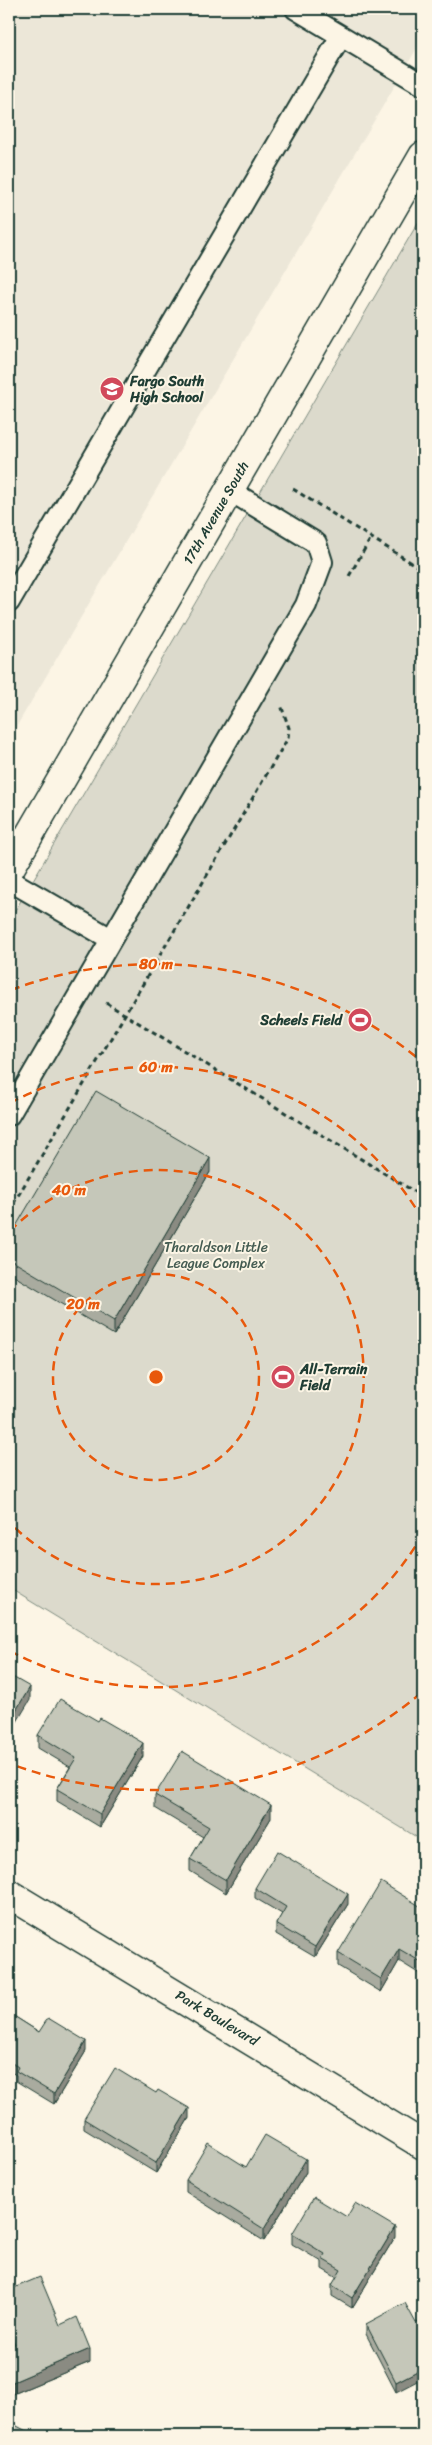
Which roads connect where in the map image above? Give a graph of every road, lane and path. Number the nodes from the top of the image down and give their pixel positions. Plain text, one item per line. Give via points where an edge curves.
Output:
1 (296, 9) edge
2 (341, 36) junction
3 (423, 84) edge
4 (423, 156) edge
5 (293, 489) dead end
6 (229, 490) junction
7 (371, 538) junction
8 (423, 570) edge
9 (347, 580) dead end
10 (9, 602) edge
11 (278, 698) dead end
12 (9, 870) edge
13 (9, 880) edge
14 (111, 939) junction
15 (82, 988) junction
16 (125, 1015) junction
17 (9, 1114) edge
18 (423, 1197) edge
19 (9, 1211) edge
20 (9, 1894) edge
21 (423, 2145) edge

1 - 2 lane
2 - 3 lane
2 - 10 lane
4 - 6 street, 17th Avenue South
5 - 7 path
6 - 12 street, 17th Avenue South
6 - 14 lane via 316,544 322,562 306,605
7 - 8 path
7 - 9 path
11 - 16 path via 289,728 288,738
13 - 14 lane
14 - 15 lane
15 - 16 path
15 - 17 lane
16 - 18 path
16 - 19 path
20 - 21 street, Park Boulevard

